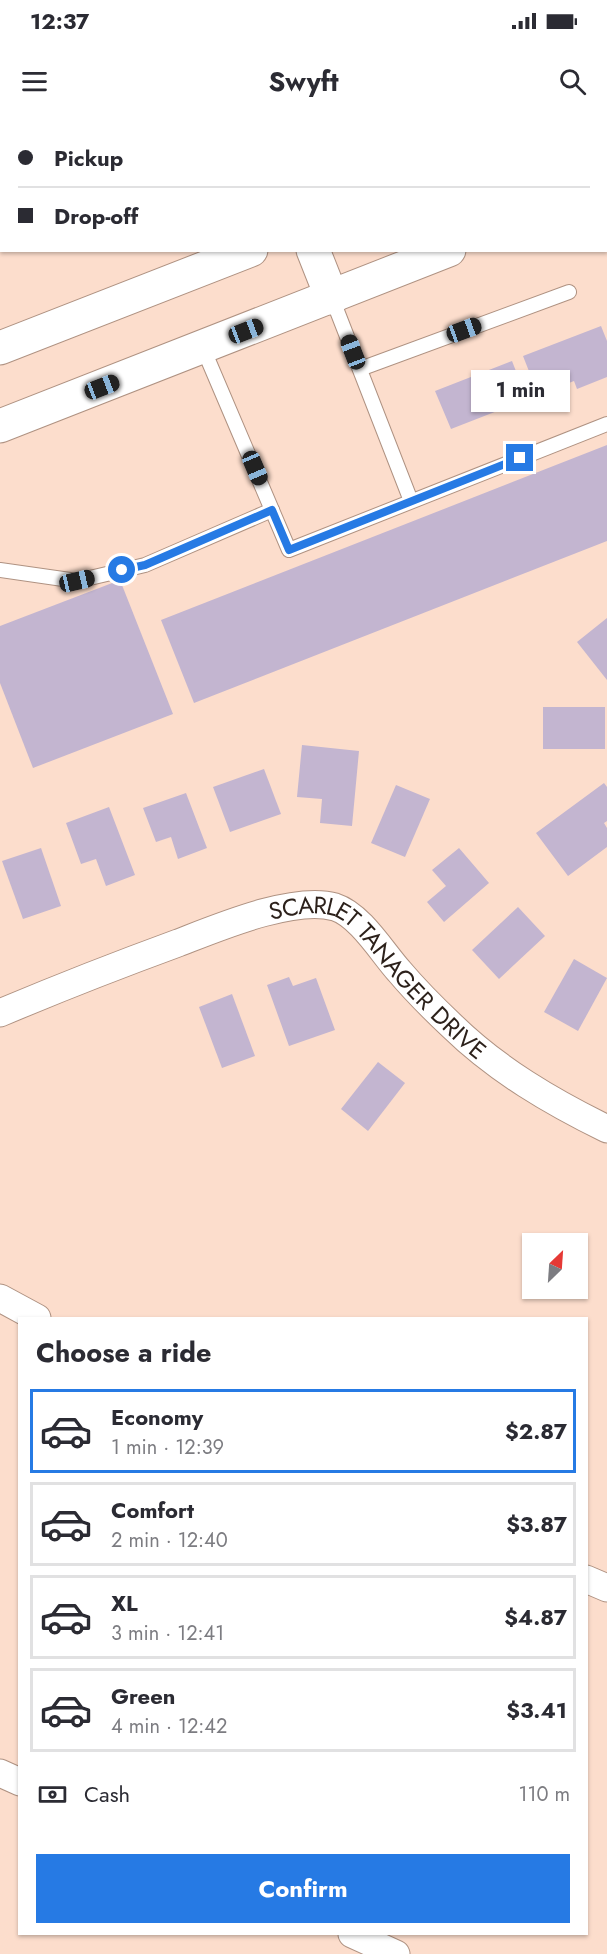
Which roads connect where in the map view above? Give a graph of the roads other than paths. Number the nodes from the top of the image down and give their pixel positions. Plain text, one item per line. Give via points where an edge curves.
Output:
1 (246, 252) edge
2 (314, 252) edge
3 (444, 252) edge
4 (569, 292) dead end
5 (332, 298) junction
6 (0, 348) edge
7 (203, 348) junction
8 (360, 369) junction
9 (607, 424) edge
10 (0, 426) edge
11 (411, 501) junction
12 (272, 510) junction
13 (0, 570) edge
14 (0, 1013) edge
15 (607, 1129) edge
16 (0, 1298) edge
17 (35, 1317) edge
18 (588, 1580) edge
19 (607, 1588) edge
20 (0, 1773) edge
21 (18, 1781) edge
22 (354, 1935) edge
23 (396, 1954) edge

1 - 6 main road
2 - 5 main road
3 - 5 main road
4 - 8 lane
5 - 7 main road
5 - 8 lane
7 - 10 main road
7 - 12 lane
8 - 11 lane
9 - 11 lane
11 - 12 lane via 289,550
12 - 13 lane via 145,565 77,581
14 - 15 street, SCARLET TANAGER DRIVE via 256,914 308,904 336,907 362,924 399,971 454,1028 513,1076
16 - 17 street
18 - 19 street
20 - 21 street
22 - 23 street

